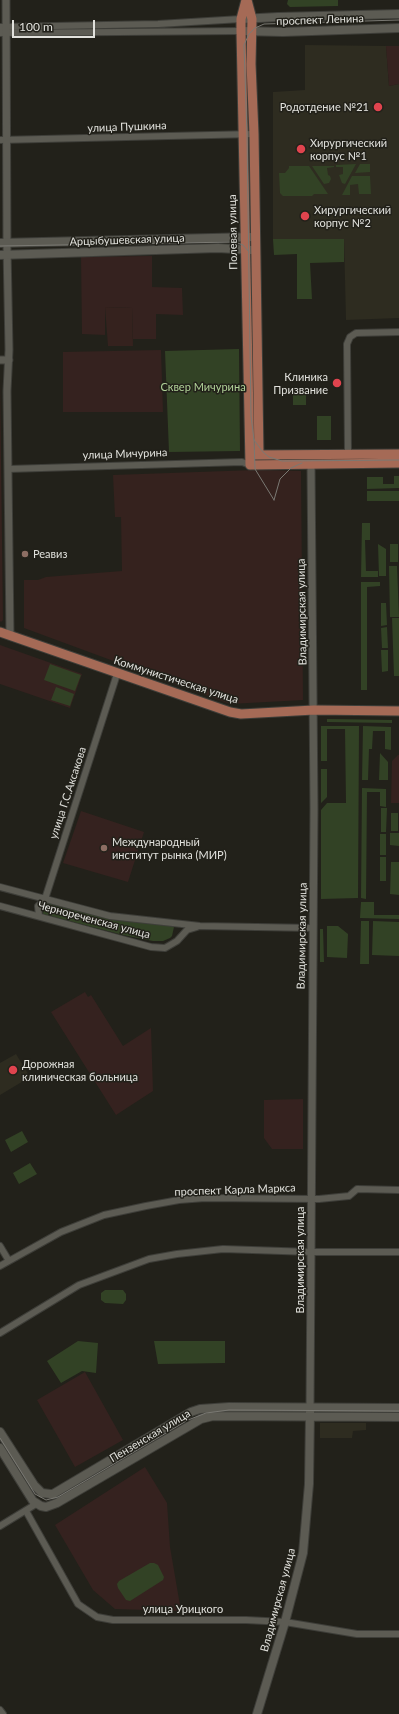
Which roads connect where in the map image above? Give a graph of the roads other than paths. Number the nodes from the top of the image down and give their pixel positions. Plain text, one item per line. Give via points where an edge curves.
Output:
1 (6, 0) edge
2 (246, 0) edge
3 (399, 14) edge
4 (252, 19) junction
5 (241, 20) junction
6 (399, 28) edge
7 (3, 30) edge
8 (241, 31) junction
9 (252, 32) junction
10 (244, 134) junction
11 (254, 134) junction
12 (4, 140) edge
13 (250, 237) junction
14 (3, 243) edge
15 (250, 250) junction
16 (4, 254) edge
17 (399, 332) edge
18 (0, 360) edge
19 (9, 360) junction
20 (399, 454) edge
21 (348, 455) junction
22 (250, 459) junction
23 (399, 463) edge
24 (312, 465) junction
25 (8, 469) junction
26 (0, 632) edge
27 (10, 635) junction
28 (117, 674) junction
29 (314, 710) junction
30 (399, 711) edge
31 (0, 887) edge
32 (45, 899) junction
33 (0, 906) edge
34 (39, 916) junction
35 (200, 926) junction
36 (314, 928) junction
37 (399, 1190) edge
38 (311, 1198) junction
39 (0, 1246) edge
40 (311, 1252) junction
41 (399, 1252) edge
42 (9, 1261) junction
43 (0, 1266) edge
44 (0, 1333) edge
45 (310, 1407) junction
46 (399, 1408) edge
47 (310, 1417) junction
48 (399, 1417) edge
49 (0, 1432) edge
50 (0, 1448) edge
51 (46, 1494) junction
52 (36, 1504) junction
53 (26, 1511) junction
54 (0, 1526) edge
55 (285, 1622) junction
56 (399, 1634) edge
57 (0, 1710) edge
58 (3, 1714) edge
59 (257, 1714) edge

1 - 7 street
2 - 4 main road, Полевая улица
2 - 5 main road, Полевая улица
3 - 4 main road, проспект Ленина
4 - 5 main road, проспект Ленина
4 - 9 main road, Полевая улица
5 - 7 street
5 - 8 main road, Полевая улица
6 - 9 main road, проспект Ленина
7 - 8 street
7 - 12 street
8 - 9 main road, проспект Ленина
8 - 10 main road, Полевая улица
9 - 11 main road, Полевая улица
10 - 11 street, улица Пушкина
10 - 12 street, улица Пушкина
10 - 13 main road, Полевая улица
11 - 13 main road, Полевая улица
12 - 14 street
13 - 14 main road, Арцыбушевская улица
13 - 15 main road, Полевая улица
14 - 16 street
15 - 16 main road, Арцыбушевская улица via 218,248
15 - 22 main road, Полевая улица
16 - 19 street
17 - 21 street via 356,333 350,337 347,344
18 - 19 street
19 - 25 street
20 - 21 main road, улица Мичурина
21 - 22 main road, улица Мичурина
22 - 24 main road, улица Мичурина
22 - 25 street, улица Мичурина
23 - 24 main road, улица Мичурина
24 - 29 street, Владимирская улица
25 - 27 street
26 - 27 main road, Коммунистическая улица
27 - 28 main road, Коммунистическая улица
28 - 29 main road, Коммунистическая улица via 230,712 242,714
28 - 32 street, улица Г.С.Аксакова
29 - 30 main road, Коммунистическая улица
29 - 36 street, Владимирская улица
31 - 32 street, Чернореченская улица
32 - 34 street, улица Г.С.Аксакова via 38,906
32 - 35 street, Чернореченская улица via 110,916
33 - 34 street, Чернореченская улица
34 - 35 street, Чернореченская улица via 151,947 165,948 177,941 186,930
35 - 36 street, Чернореченская улица
36 - 38 street, Владимирская улица
37 - 38 street, проспект Карла Маркса via 357,1189 349,1196
38 - 40 street, Владимирская улица
38 - 42 street, проспект Карла Маркса via 205,1198 146,1206 104,1215 61,1232
39 - 42 street
40 - 41 street
40 - 44 street via 223,1249 149,1259 80,1285
40 - 45 street, Владимирская улица
42 - 43 street, проспект Карла Маркса
45 - 46 main road, Пензенская улица
45 - 47 main road, Владимирская улица
45 - 51 main road, Пензенская улица via 195,1410 53,1494
47 - 48 main road, Пензенская улица
47 - 52 main road, Пензенская улица via 214,1416 201,1419 57,1503 46,1507
47 - 55 main road, Владимирская улица via 303,1553
49 - 51 main road via 34,1485
50 - 52 main road
51 - 52 main road
52 - 53 street
53 - 54 street
53 - 55 street, улица Урицкого via 78,1604 97,1617 113,1620
55 - 56 street, улица Урицкого via 357,1634
55 - 59 main road, Владимирская улица
57 - 58 street

